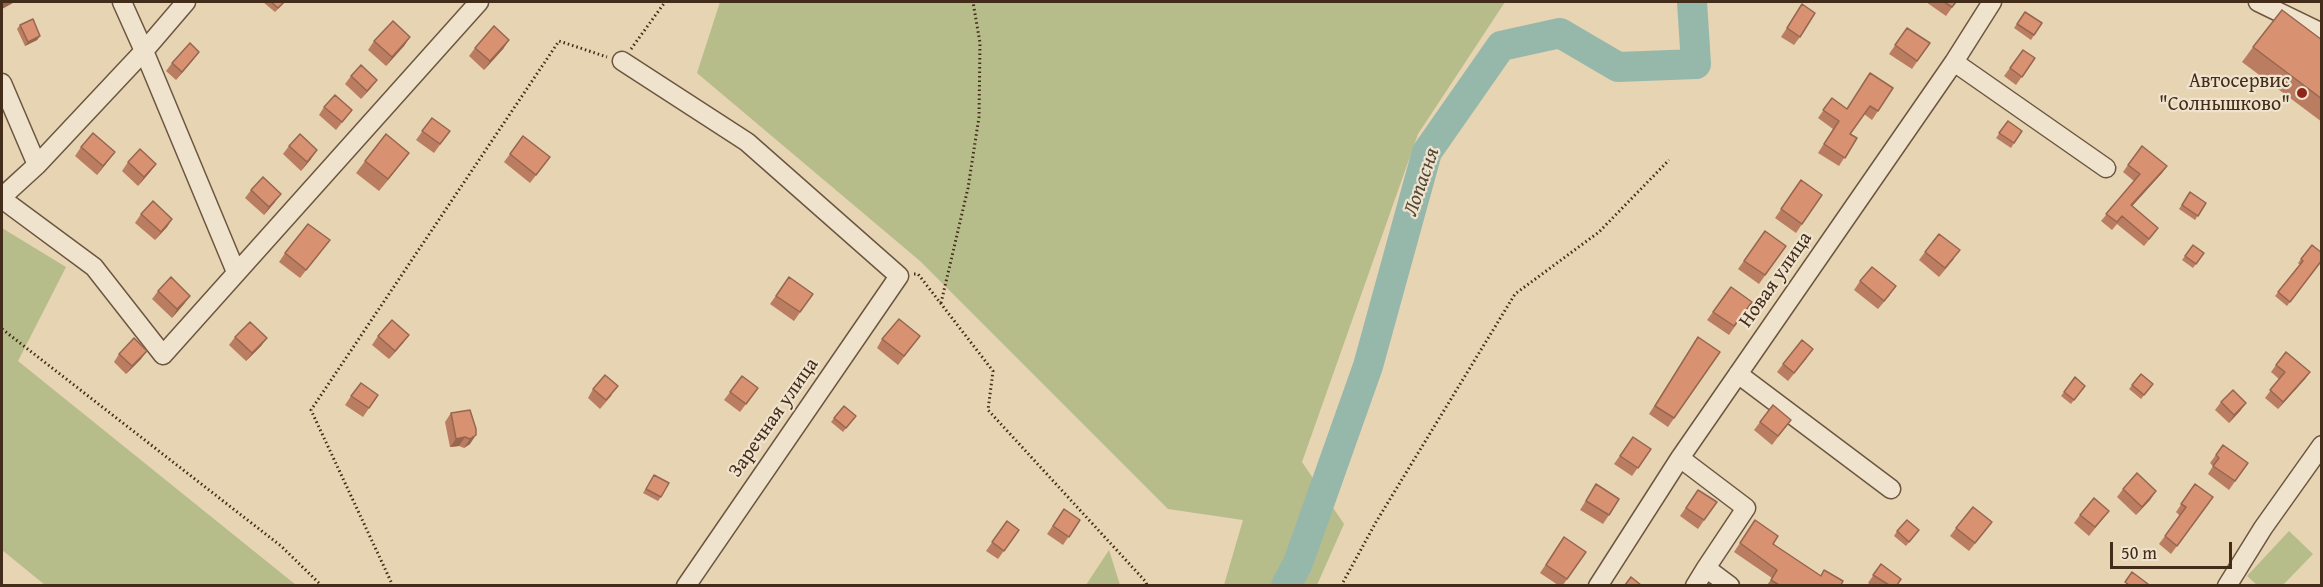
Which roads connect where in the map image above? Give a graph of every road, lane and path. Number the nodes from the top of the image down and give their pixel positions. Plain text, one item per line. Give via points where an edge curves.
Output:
1 (122, 2) edge
2 (186, 2) edge
3 (478, 2) edge
4 (665, 2) edge
5 (973, 2) edge
6 (1992, 2) edge
7 (2258, 2) edge
8 (2322, 33) edge
9 (144, 51) junction
10 (622, 61) junction
11 (1954, 62) junction
12 (2, 83) edge
13 (1669, 160) dead end
14 (37, 165) junction
15 (2106, 168) dead end
16 (2, 198) edge
17 (236, 272) junction
18 (899, 276) junction
19 (941, 303) junction
20 (2, 329) edge
21 (1738, 374) junction
22 (2322, 445) edge
23 (1680, 458) junction
24 (1892, 489) dead end
25 (1706, 568) junction
26 (322, 585) edge
27 (393, 585) edge
28 (686, 585) edge
29 (1147, 585) edge
30 (1341, 585) edge
31 (1598, 585) edge
32 (1695, 585) edge
33 (1730, 585) edge
34 (2227, 585) edge

1 - 9 street
2 - 9 street
3 - 17 street
4 - 10 path
5 - 19 path via 980,43 979,117 968,188
6 - 11 street, Новая улица
7 - 8 street
9 - 14 street
9 - 17 street
10 - 18 street via 747,142
10 - 27 path via 559,41 311,410
11 - 15 street
11 - 21 street, Новая улица
12 - 14 street
13 - 30 path via 1599,232 1515,294
14 - 16 street
16 - 17 street via 94,267 163,356
18 - 19 path via 918,273
18 - 28 street, Заречная улица
19 - 29 path via 993,371 988,410
20 - 26 path via 282,546
21 - 23 street, Новая улица
21 - 24 street
22 - 34 street
23 - 25 street via 1746,508
23 - 31 street, Новая улица
25 - 32 street
25 - 33 street

